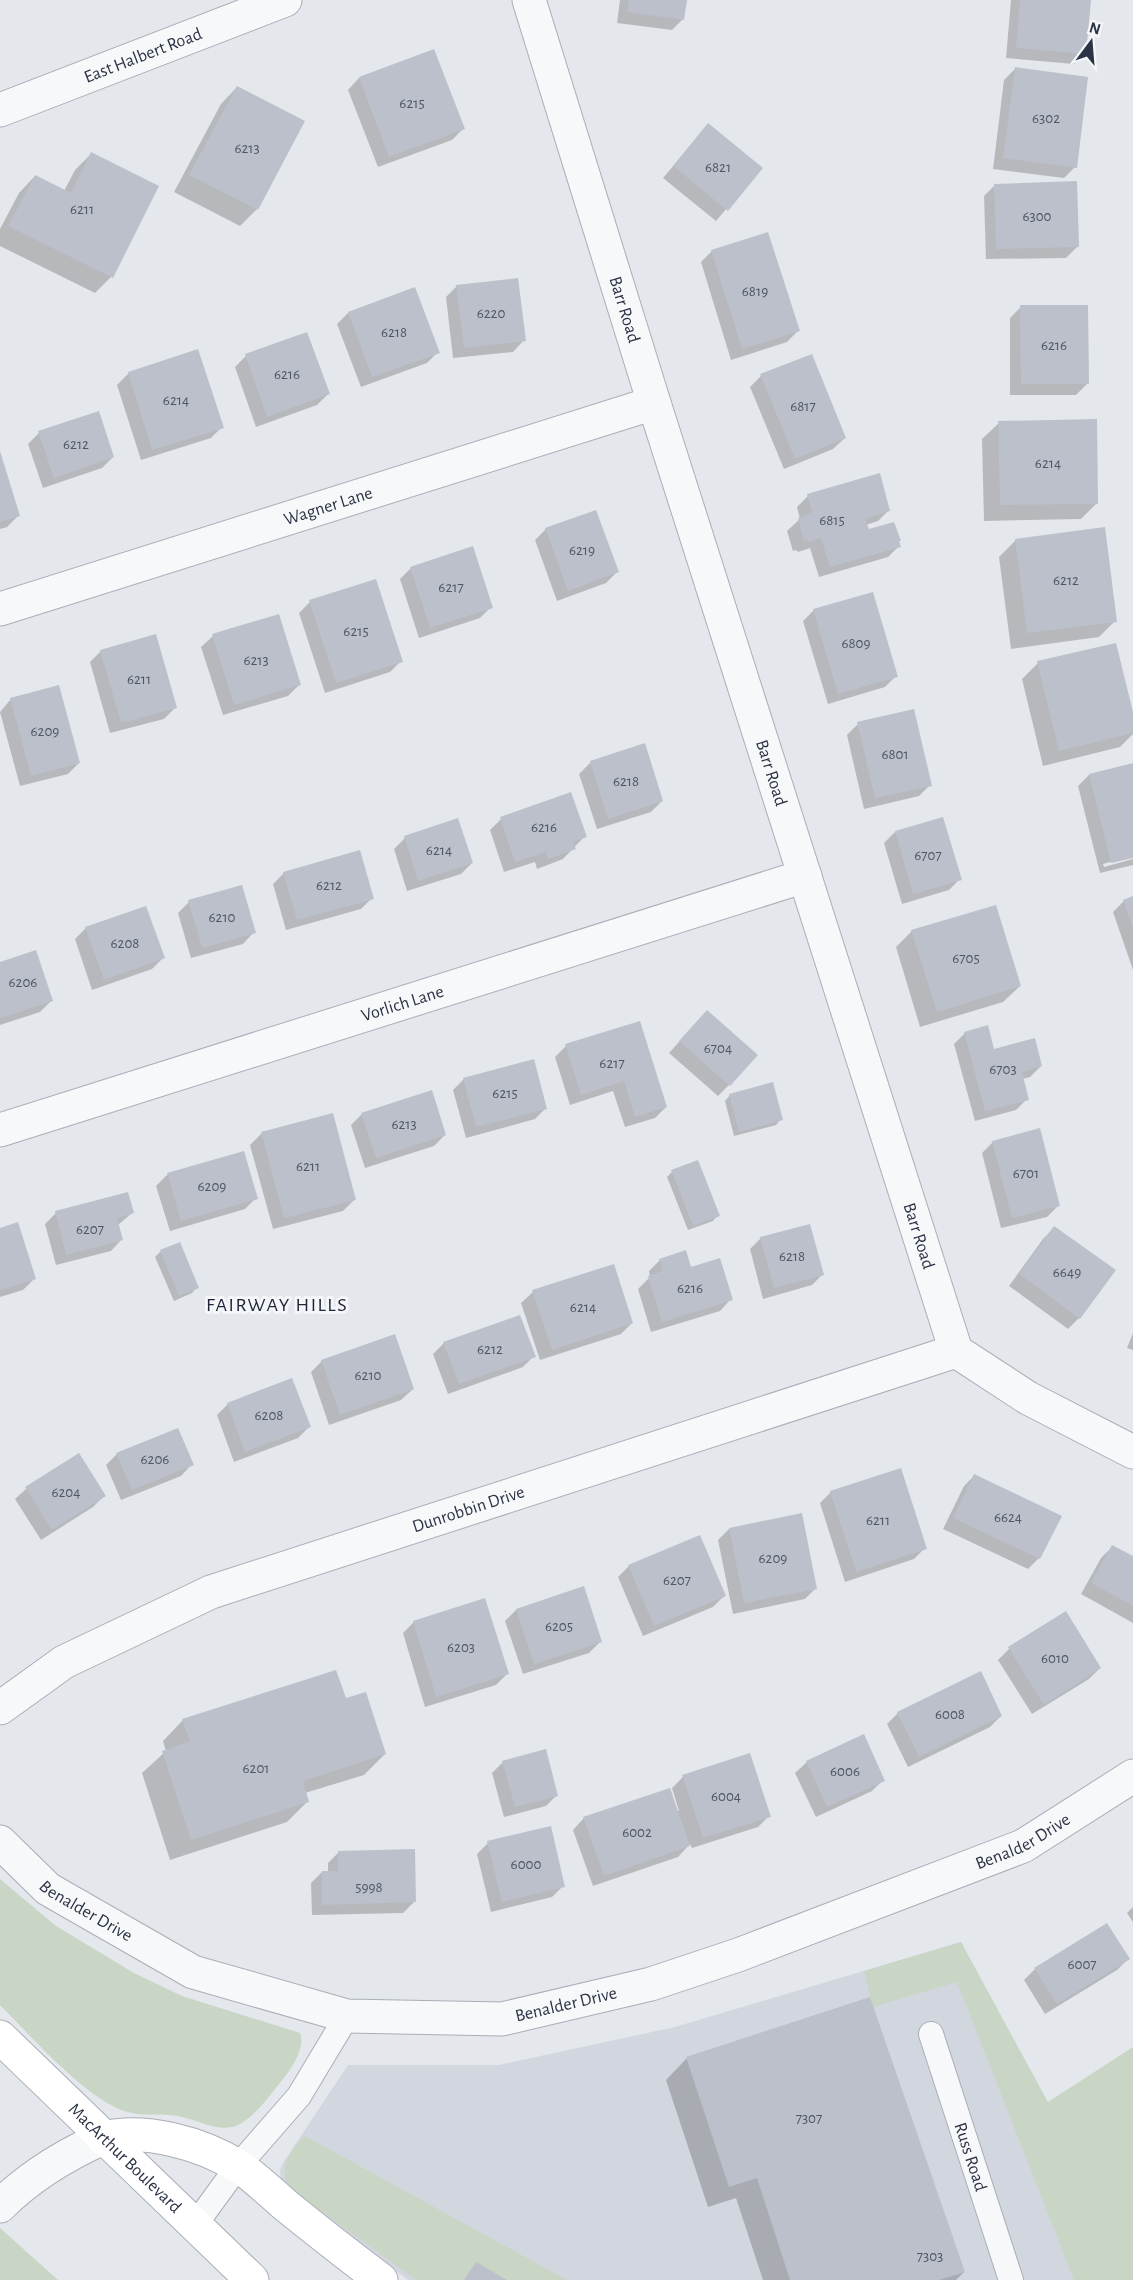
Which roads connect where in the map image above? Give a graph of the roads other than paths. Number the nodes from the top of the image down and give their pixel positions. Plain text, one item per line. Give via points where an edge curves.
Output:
1 (285, 0) edge
2 (529, 0) edge
3 (0, 110) edge
4 (654, 402) junction
5 (0, 609) edge
6 (805, 876) junction
7 (0, 1130) edge
8 (956, 1352) junction
9 (1133, 1452) edge
10 (0, 1708) edge
11 (1133, 1776) edge
12 (0, 1842) edge
13 (347, 2016) junction
14 (931, 2034) dead end
15 (0, 2037) edge
16 (103, 2138) junction
17 (238, 2166) junction
18 (0, 2206) edge
19 (195, 2225) junction
20 (252, 2280) edge
21 (381, 2280) edge
22 (1011, 2280) edge

1 - 3 street, East Halbert Road
2 - 4 street, Barr Road
4 - 5 street, Wagner Lane
4 - 6 street, Barr Road
6 - 7 street, Vorlich Lane
6 - 8 street, Barr Road
8 - 9 street via 1028,1398
8 - 10 street, Dunrobbin Drive via 211,1592 64,1662
11 - 13 street, Benalder Drive via 1023,1846 738,1955 651,1984 502,2019
12 - 13 street, Benalder Drive via 48,1888 192,1972
13 - 17 lane via 299,2096
14 - 22 lane, Russ Road
15 - 16 main road, MacArthur Boulevard
16 - 17 main road via 135,2133 159,2137
16 - 18 street via 50,2166
16 - 19 main road, MacArthur Boulevard
17 - 19 lane
17 - 21 main road
19 - 20 main road, MacArthur Boulevard

